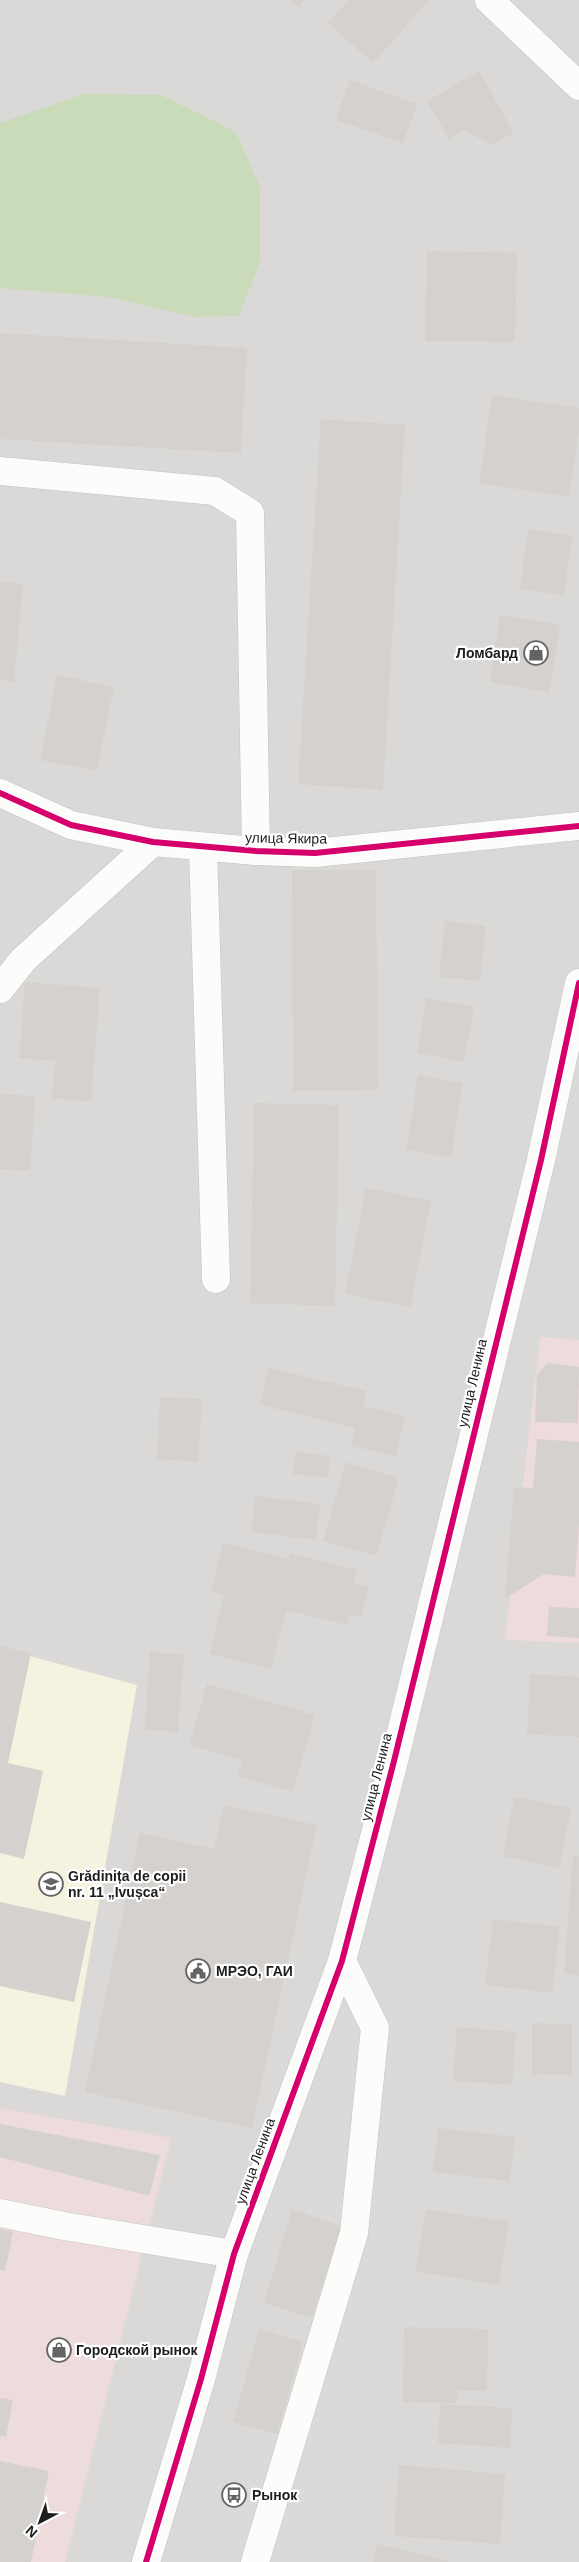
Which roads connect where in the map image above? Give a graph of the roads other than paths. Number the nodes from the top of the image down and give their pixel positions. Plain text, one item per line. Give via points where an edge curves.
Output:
1 (489, 0) edge
2 (579, 86) edge
3 (0, 472) edge
4 (0, 793) edge
5 (579, 826) edge
6 (153, 842) junction
7 (203, 848) junction
8 (256, 851) junction
9 (579, 983) edge
10 (0, 989) edge
11 (216, 1279) dead end
12 (342, 1961) junction
13 (0, 2213) edge
14 (234, 2254) junction
15 (146, 2562) edge
16 (254, 2562) edge

1 - 2 street
3 - 8 street via 215,491 250,513
4 - 6 street, улица Якира via 71,825
5 - 8 street, улица Якира via 315,853
6 - 7 street, улица Якира
6 - 10 street via 23,960
7 - 8 street, улица Якира
7 - 11 street
9 - 12 street, улица Ленина via 540,1160
12 - 14 street, улица Ленина
12 - 16 street via 375,2028 354,2233
13 - 14 street
14 - 15 street, улица Ленина via 201,2379

